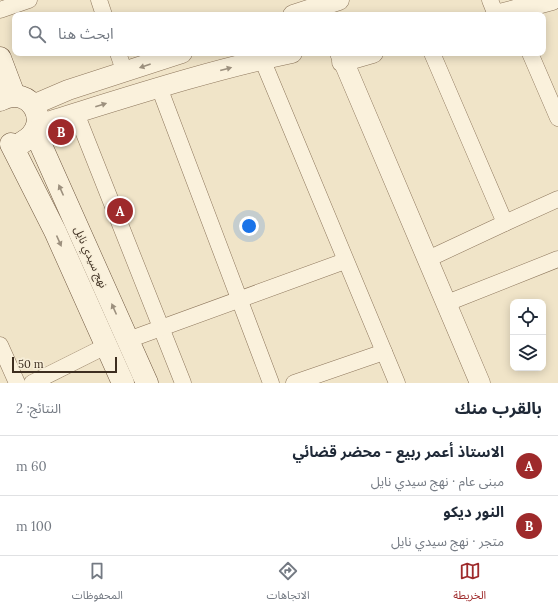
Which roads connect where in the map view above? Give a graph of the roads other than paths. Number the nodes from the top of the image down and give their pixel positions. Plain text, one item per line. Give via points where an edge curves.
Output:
1 (29, 0) edge
2 (99, 0) edge
3 (490, 0) edge
4 (552, 0) edge
5 (330, 5) edge
6 (0, 10) edge
7 (103, 12) edge
8 (305, 12) edge
9 (502, 12) edge
10 (511, 12) edge
11 (119, 56) edge
12 (173, 56) edge
13 (277, 56) edge
14 (354, 56) edge
15 (433, 56) edge
16 (531, 56) edge
17 (0, 58) edge
18 (341, 58) edge
19 (262, 59) junction
20 (125, 73) junction
21 (159, 87) junction
22 (7, 97) edge
23 (76, 113) junction
24 (558, 118) edge
25 (35, 121) junction
26 (3, 142) edge
27 (558, 199) edge
28 (505, 223) junction
29 (428, 258) junction
30 (558, 259) edge
31 (345, 261) junction
32 (241, 299) junction
33 (447, 303) junction
34 (162, 329) junction
35 (128, 340) junction
36 (0, 345) edge
37 (106, 346) junction
38 (384, 352) junction
39 (17, 383) edge
40 (32, 383) edge
41 (123, 383) edge
42 (147, 383) edge
43 (184, 383) edge
44 (271, 383) edge
45 (294, 383) edge
46 (397, 383) edge
47 (480, 383) edge

1 - 6 street
2 - 7 street
3 - 9 street
4 - 10 street
5 - 8 street
11 - 20 street
12 -> 20 street
13 - 19 street
14 - 18 street
15 - 28 street
16 - 24 street
17 - 22 main road
18 - 29 street
21 -> 19 street
19 - 31 street
20 - 25 street via 68,90
23 -> 21 street
21 - 32 street
22 - 25 main road via 28,100
23 - 25 street
23 - 34 street
25 - 26 main road via 24,141
35 -> 25 main road, نهج سيدي نايل
26 -> 37 main road, نهج سيدي نايل via 55,231
27 - 28 street
28 - 29 street
29 - 33 street
30 - 33 street
31 - 32 street
31 - 38 street
32 - 34 street
32 - 44 street
33 - 47 street
34 - 35 street
34 - 43 street
35 - 42 main road, نهج سيدي نايل
36 - 39 street
37 - 40 street
37 - 41 main road, نهج سيدي نايل
38 - 45 street
38 - 46 street

